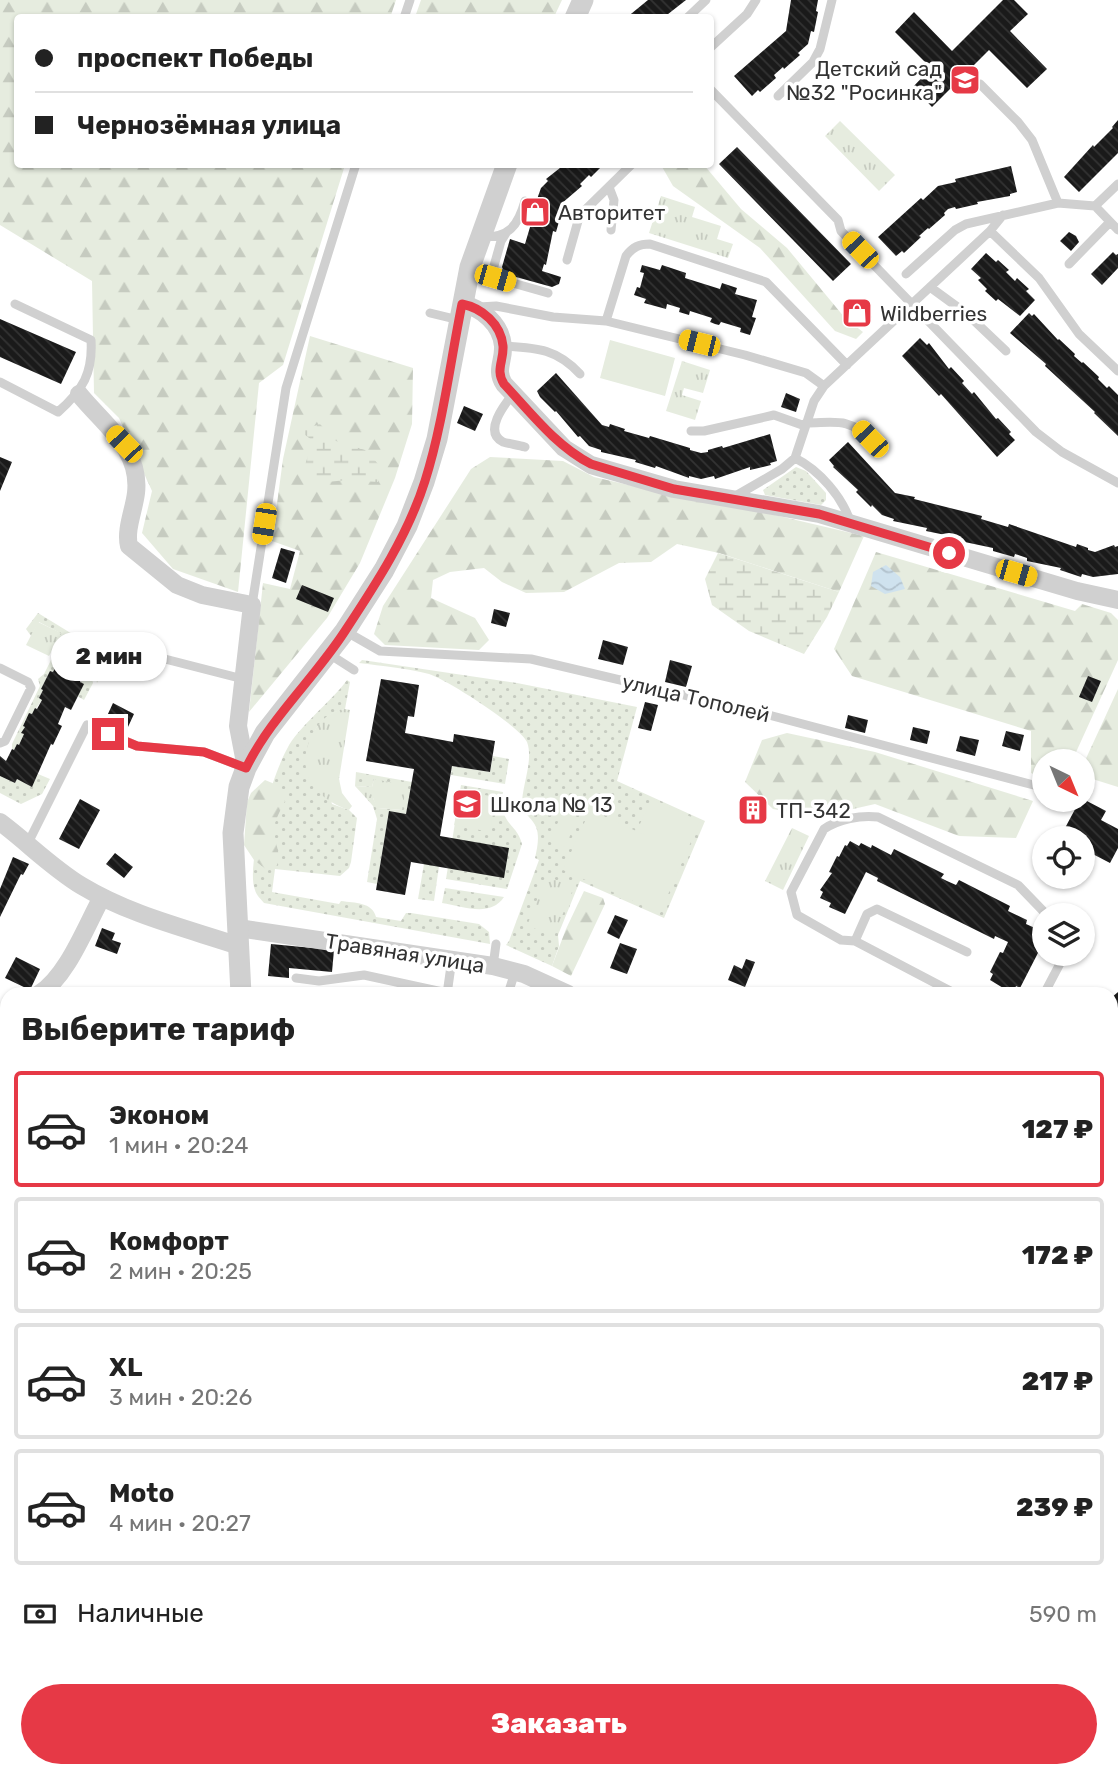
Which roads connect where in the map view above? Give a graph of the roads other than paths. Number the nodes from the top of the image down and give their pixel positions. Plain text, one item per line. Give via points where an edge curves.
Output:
1 (706, 0) edge
2 (756, 0) edge
3 (832, 0) edge
4 (691, 14) edge
5 (714, 44) edge
6 (980, 84) dead end
7 (714, 93) edge
8 (778, 96) dead end
9 (355, 168) edge
10 (506, 168) edge
11 (628, 168) edge
12 (1118, 184) edge
13 (609, 187) junction
14 (526, 201) dead end
15 (1058, 203) junction
16 (1095, 206) junction
17 (1003, 215) junction
18 (1110, 222) junction
19 (611, 230) dead end
20 (1118, 230) edge
21 (990, 231) junction
22 (506, 233) junction
23 (480, 237) junction
24 (567, 260) dead end
25 (1069, 264) dead end
26 (470, 267) junction
27 (492, 273) junction
28 (906, 274) dead end
29 (930, 287) junction
30 (548, 293) dead end
31 (15, 304) dead end
32 (912, 304) junction
33 (465, 310) junction
34 (430, 313) dead end
35 (606, 321) junction
36 (503, 346) junction
37 (1006, 351) dead end
38 (847, 365) junction
39 (1118, 371) edge
40 (580, 374) dead end
41 (0, 383) edge
42 (824, 386) junction
43 (79, 394) junction
44 (513, 394) junction
45 (806, 425) junction
46 (691, 431) dead end
47 (870, 439) dead end
48 (525, 447) dead end
49 (795, 458) junction
50 (1118, 483) edge
51 (730, 499) junction
52 (850, 524) junction
53 (1114, 596) edge
54 (252, 605) junction
55 (345, 631) junction
56 (122, 648) dead end
57 (329, 654) junction
58 (0, 668) edge
59 (354, 670) dead end
60 (243, 679) junction
61 (0, 743) edge
62 (246, 768) junction
63 (1032, 785) edge
64 (0, 822) edge
65 (28, 843) junction
66 (102, 897) junction
67 (1035, 903) edge
68 (238, 937) junction
69 (855, 941) junction
70 (496, 944) dead end
71 (967, 952) dead end
72 (452, 959) junction
73 (493, 966) junction
74 (1059, 966) edge
75 (515, 972) junction
76 (296, 978) dead end
77 (50, 987) edge
78 (241, 987) edge
79 (416, 987) edge
80 (448, 987) edge
81 (510, 987) edge
82 (551, 987) edge
83 (943, 987) edge
84 (1048, 987) edge

1 - 4 lane
2 - 5 lane
3 - 8 lane via 813,62
6 - 15 lane via 1031,140
7 - 32 lane via 838,220 841,231
9 - 54 lane via 286,388
10 - 23 street
11 - 13 lane
12 - 16 lane
13 - 19 lane via 614,200
13 - 24 lane via 582,213
14 - 22 lane via 517,224
15 - 16 lane
15 - 17 lane
16 - 18 lane
17 - 21 lane
17 - 28 lane via 956,230
18 - 20 lane
18 - 25 lane
21 - 29 lane
21 - 39 lane via 1039,278 1079,334
22 - 23 lane
22 - 27 lane
23 - 26 street
26 - 27 lane
26 - 33 street
27 - 30 lane via 495,278
29 - 32 lane
29 - 37 lane
31 - 43 lane via 90,340 92,360
32 - 38 lane
32 - 50 lane via 1036,432
33 - 34 lane
33 - 35 lane via 496,306
33 - 36 street via 493,321
33 - 55 street via 425,482 384,570
35 - 38 lane via 626,256 632,248 650,244 766,282
35 - 42 lane via 806,373
36 - 40 lane via 542,348
36 - 44 street via 500,377
38 - 42 lane
41 - 43 lane via 58,412
42 - 45 lane
43 - 54 street via 133,458 137,489 129,546 177,585
44 - 48 lane via 494,425 496,434 501,441
44 - 51 street via 564,448 591,464 674,489
45 - 46 lane via 774,415
45 - 47 lane via 851,424
45 - 49 lane
49 - 51 lane
49 - 52 lane via 837,495
51 - 52 street
52 - 53 street via 1077,591
54 - 60 street
55 - 57 street
55 - 63 lane, улица Тополей via 380,651 531,659 765,714
56 - 60 lane
57 - 59 lane
57 - 62 street via 265,733
58 - 61 lane via 31,688
60 - 62 street via 238,726
62 - 65 lane via 204,752 137,746 87,725
62 - 68 street via 233,833
64 - 65 street, Травяная улица
65 - 66 street, Травяная улица
66 - 68 street, Травяная улица via 131,911
66 - 77 street
67 - 69 lane via 1018,885 878,817 865,816 824,829 791,892 797,915 841,940
68 - 72 street, Травяная улица
68 - 78 street
69 - 71 lane via 867,914 877,909
69 - 83 lane
70 - 73 lane
72 - 73 street, Травяная улица
72 - 80 lane
73 - 75 street, Травяная улица
74 - 84 lane
75 - 81 lane
75 - 82 street, Травяная улица
76 - 79 lane via 319,981 364,975

